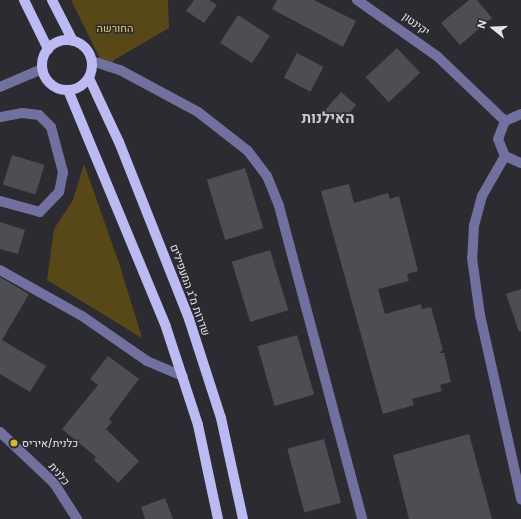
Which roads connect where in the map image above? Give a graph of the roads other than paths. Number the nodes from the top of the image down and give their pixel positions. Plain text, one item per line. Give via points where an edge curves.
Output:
1 (24, 0) edge
2 (52, 0) edge
3 (357, 0) edge
4 (73, 41) junction
5 (48, 49) junction
6 (92, 61) junction
7 (42, 69) junction
8 (89, 78) junction
9 (0, 87) edge
10 (68, 90) junction
11 (521, 114) edge
12 (0, 117) edge
13 (505, 121) junction
14 (505, 156) junction
15 (521, 163) edge
16 (0, 202) edge
17 (0, 270) edge
18 (183, 376) junction
19 (0, 432) edge
20 (521, 499) edge
21 (77, 519) edge
22 (218, 519) edge
23 (243, 519) edge
24 (362, 519) edge

1 - 5 main road
2 - 4 main road
3 - 13 street, יקינטון via 438,57
4 - 5 main road via 59,41
4 - 6 main road via 86,48
5 - 7 main road
6 - 8 main road
6 - 24 street via 120,70 198,112 248,151 267,176 279,206
7 - 9 street
7 - 10 main road via 51,85
8 - 10 main road via 79,88
8 - 23 main road, שדרות מ"ג המעפילים via 119,142 189,319 221,418
10 - 18 main road via 143,266
11 - 13 street
12 - 16 street via 22,113 39,115 51,127 63,172 59,192 40,212
13 - 14 street via 498,139
14 - 15 street
14 - 20 street via 480,203 472,258 478,308
17 - 18 street via 82,316 147,361
18 - 22 main road
19 - 21 street, כלנית via 54,483

